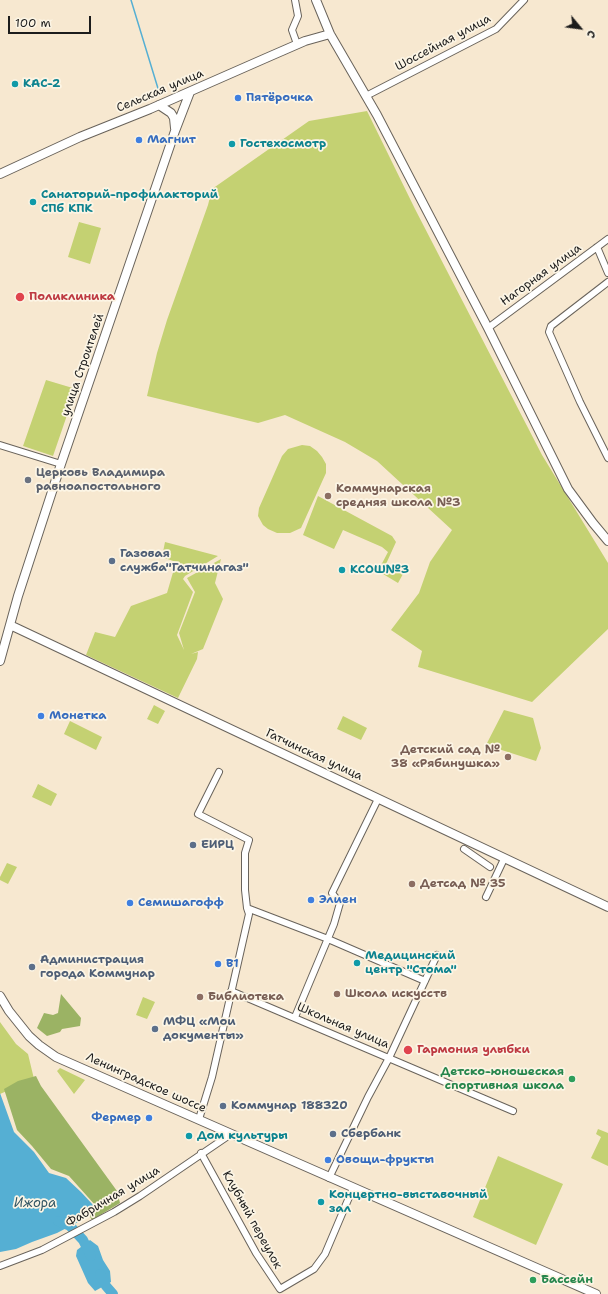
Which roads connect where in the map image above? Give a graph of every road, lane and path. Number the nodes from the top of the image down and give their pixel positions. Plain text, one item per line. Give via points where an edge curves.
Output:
1 (295, 0) edge
2 (316, 0) edge
3 (524, 0) edge
4 (330, 34) junction
5 (298, 44) junction
6 (190, 92) junction
7 (366, 96) junction
8 (159, 105) junction
9 (175, 131) junction
10 (0, 174) edge
11 (608, 239) edge
12 (598, 247) junction
13 (608, 274) edge
14 (608, 282) edge
15 (488, 328) junction
16 (0, 445) edge
17 (608, 458) edge
18 (61, 464) junction
19 (608, 541) edge
20 (10, 625) junction
21 (0, 661) edge
22 (219, 772) dead end
23 (378, 799) junction
24 (464, 849) dead end
25 (504, 859) junction
26 (490, 867) dead end
27 (486, 898) dead end
28 (608, 907) edge
29 (247, 908) junction
30 (328, 940) junction
31 (437, 955) dead end
32 (425, 981) junction
33 (231, 991) junction
34 (0, 996) edge
35 (295, 1018) junction
36 (389, 1058) junction
37 (512, 1111) dead end
38 (199, 1119) junction
39 (230, 1134) junction
40 (202, 1153) junction
41 (329, 1178) junction
42 (353, 1188) junction
43 (0, 1266) edge
44 (596, 1294) edge

1 - 5 street via 298,16 292,30
2 - 4 main road
3 - 7 street, Шоссейная улица via 496,29
4 - 5 main road, Сельская улица
4 - 7 main road
5 - 6 main road, Сельская улица
6 - 8 main road, Сельская улица
6 - 9 main road, улица Строителей
7 - 15 main road
8 - 9 main road via 171,113
8 - 10 main road, Сельская улица via 80,137
9 - 18 main road, улица Строителей
11 - 12 street, Нагорная улица
12 - 13 street
12 - 15 street, Нагорная улица
14 - 17 street via 551,326 549,332
15 - 19 main road via 568,490
16 - 18 street
18 - 20 main road, улица Строителей
20 - 21 main road, улица Строителей
20 - 23 main road, Гатчинская улица
22 - 29 street via 198,814 249,840 245,854
23 - 25 main road, Гатчинская улица
23 - 30 street via 332,893 340,903
24 - 26 street
25 - 27 street
25 - 28 main road, Гатчинская улица
29 - 30 street
29 - 33 street via 249,914
30 - 32 street
30 - 35 street
31 - 32 street
32 - 36 street
33 - 35 street, Школьная улица
33 - 38 street via 212,1077
34 - 38 main road, Ленинградское шоссе via 23,1029 56,1057
35 - 36 street, Школьная улица
36 - 37 street, Школьная улица
36 - 41 street
38 - 39 main road, Ленинградское шоссе
39 - 40 street, Фабричная улица
39 - 41 main road, Ленинградское шоссе
40 - 42 street, Клубный переулок via 255,1252 280,1289 314,1270 325,1254
40 - 43 street, Фабричная улица via 140,1196 87,1227 42,1250
41 - 42 main road, Ленинградское шоссе
42 - 44 main road, Ленинградское шоссе

